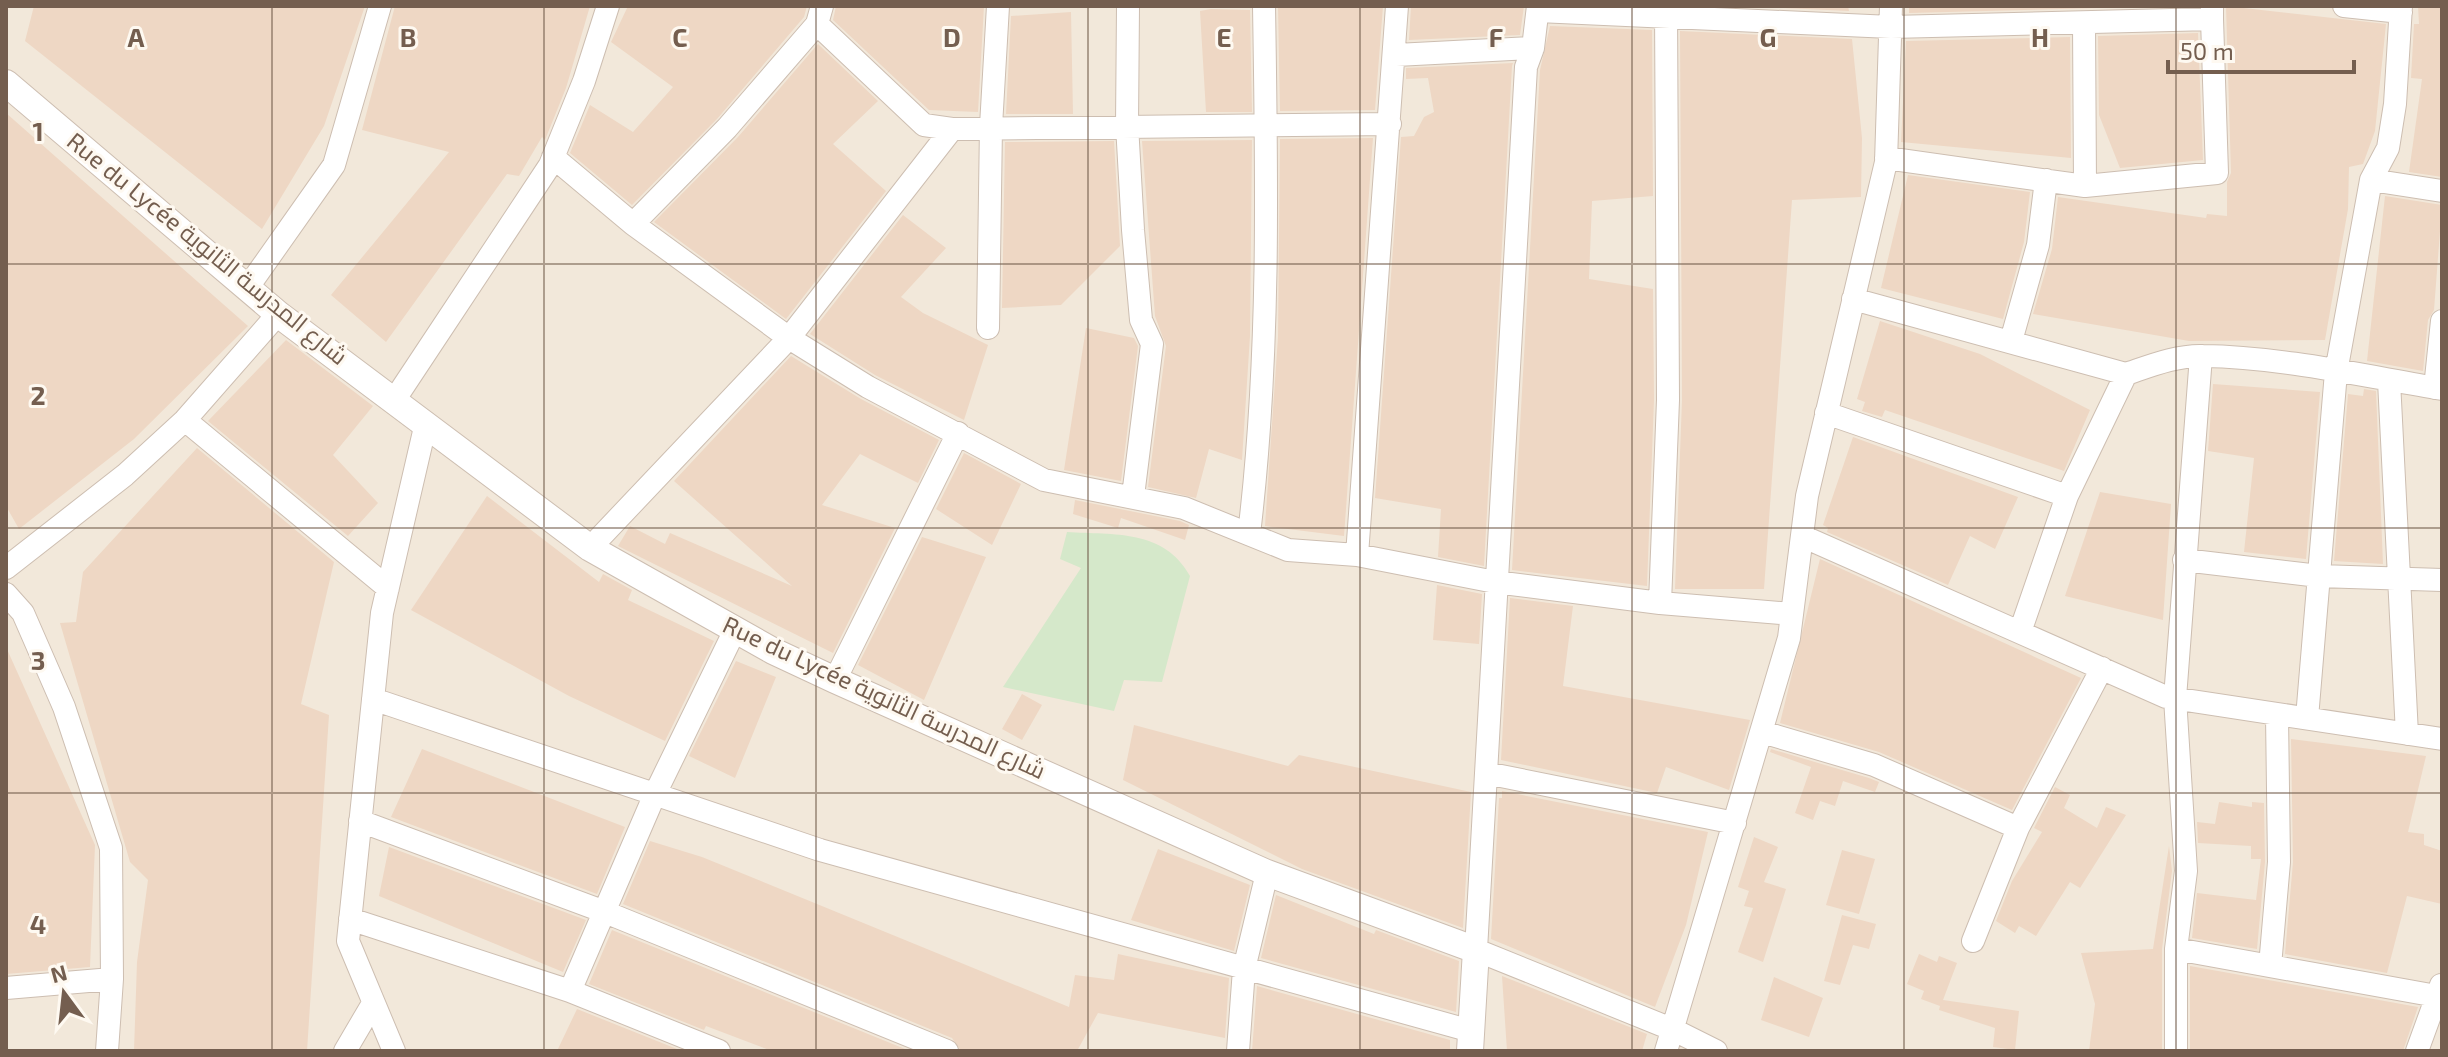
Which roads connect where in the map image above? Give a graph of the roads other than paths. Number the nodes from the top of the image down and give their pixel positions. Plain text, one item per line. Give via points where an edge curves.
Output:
1 (380, 6) edge
2 (608, 6) edge
3 (998, 6) edge
4 (1128, 6) edge
5 (1264, 6) edge
6 (1397, 6) edge
7 (2344, 6) edge
8 (1538, 8) edge
9 (2401, 9) edge
10 (1666, 11) edge
11 (2212, 13) edge
12 (820, 15) edge
13 (1891, 16) edge
14 (2084, 23) junction
15 (1533, 48) junction
16 (1396, 55) junction
17 (6, 83) edge
18 (1266, 124) junction
19 (1390, 124) junction
20 (1127, 125) junction
21 (991, 126) junction
22 (952, 129) junction
23 (553, 157) junction
24 (1886, 158) junction
25 (2046, 180) junction
26 (2371, 180) junction
27 (2085, 186) junction
28 (2442, 191) edge
29 (633, 224) junction
30 (248, 287) junction
31 (1853, 299) junction
32 (278, 314) junction
33 (2442, 321) edge
34 (988, 328) dead end
35 (789, 338) junction
36 (2011, 341) junction
37 (2201, 356) junction
38 (2336, 372) junction
39 (2126, 374) junction
40 (2389, 381) junction
41 (2439, 388) edge
42 (395, 399) junction
43 (1826, 413) junction
44 (185, 420) junction
45 (426, 423) junction
46 (958, 433) junction
47 (1133, 496) junction
48 (2067, 496) junction
49 (1249, 534) junction
50 (1802, 536) junction
51 (590, 548) junction
52 (1357, 555) junction
53 (2184, 560) junction
54 (6, 568) edge
55 (2319, 576) junction
56 (2399, 578) junction
57 (2442, 580) edge
58 (1495, 582) junction
59 (388, 588) junction
60 (6, 594) edge
61 (1660, 603) junction
62 (1792, 614) junction
63 (15, 617) edge
64 (735, 630) junction
65 (2020, 632) junction
66 (2102, 668) junction
67 (835, 680) junction
68 (2175, 698) junction
69 (373, 699) junction
70 (2277, 716) junction
71 (2307, 718) junction
72 (1762, 732) junction
73 (2407, 734) junction
74 (2442, 739) edge
75 (1486, 773) junction
76 (655, 794) junction
77 (360, 821) junction
78 (1735, 823) junction
79 (2018, 828) junction
80 (1267, 873) junction
81 (605, 912) junction
82 (350, 919) junction
83 (1973, 941) dead end
84 (2176, 949) junction
85 (1476, 950) junction
86 (2270, 966) junction
87 (1244, 969) junction
88 (112, 979) junction
89 (6, 988) edge
90 (570, 991) junction
91 (2440, 992) edge
92 (372, 1005) junction
93 (1470, 1041) edge
94 (1670, 1041) edge
95 (107, 1051) edge
96 (345, 1051) edge
97 (394, 1051) edge
98 (719, 1051) edge
99 (947, 1051) edge
100 (1238, 1051) edge
101 (1716, 1051) edge
102 (2176, 1051) edge
103 (2417, 1051) edge

1 - 30 street via 334,165
2 - 23 street
3 - 21 street
4 - 20 street
5 - 18 street
6 - 16 street
7 - 9 street
8 - 10 street
8 - 15 street
9 - 26 street via 2388,148
10 - 13 street
10 - 61 street via 1668,400
11 - 14 street
11 - 27 street via 2217,173
12 - 22 street via 924,125
12 - 29 street via 727,128
13 - 14 street
13 - 24 street
14 - 27 street
15 - 16 street
15 - 58 street via 1526,67
16 - 19 street
17 - 30 street, Rue du Lycée شارع المدرسة الثانوية
18 - 19 street
18 - 20 street
18 - 49 street via 1260,440
19 - 52 street
20 - 21 street
20 - 47 street via 1141,320 1152,344
21 - 22 street
21 - 34 street
22 - 35 street
23 - 29 street
23 - 42 street
24 - 25 street
24 - 31 street
25 - 27 street
25 - 36 street via 2038,245
26 - 28 street
26 - 38 street
29 - 35 street
30 - 32 street, Rue du Lycée شارع المدرسة الثانوية
31 - 36 street
31 - 43 street
32 - 42 street, Rue du Lycée شارع المدرسة الثانوية
32 - 44 street
33 - 41 street
35 - 46 street via 868,387
35 - 51 street
36 - 39 street
37 - 38 street
37 - 39 street
37 - 53 street
38 - 40 street
38 - 55 street
39 - 48 street
40 - 41 street
40 - 56 street
42 - 45 street, Rue du Lycée شارع المدرسة الثانوية
43 - 48 street
43 - 50 street
44 - 54 street via 125,475
44 - 59 street
45 - 51 street, Rue du Lycée شارع المدرسة الثانوية
45 - 59 street
46 - 47 street via 1044,480
46 - 67 street
47 - 49 street via 1184,508
48 - 65 street
49 - 52 street via 1288,550
50 - 62 street
50 - 65 street
51 - 64 street, Rue du Lycée شارع المدرسة الثانوية
52 - 58 street
53 - 55 street
53 - 68 street
55 - 56 street
55 - 71 street
56 - 57 street
56 - 73 street
58 - 61 street
58 - 75 street
59 - 69 street
60 - 63 street
61 - 62 street
62 - 72 street
63 - 88 street via 64,707 111,848
64 - 67 street, Rue du Lycée شارع المدرسة الثانوية
64 - 76 street
65 - 66 street
66 - 68 street
66 - 79 street
67 - 80 street, Rue du Lycée شارع المدرسة الثانوية
68 - 70 street
68 - 84 street via 2186,871
69 - 76 street
69 - 77 street
70 - 71 street
70 - 86 street via 2279,862
71 - 73 street
72 - 78 street
72 - 79 street via 1874,765
73 - 74 street
75 - 78 street
75 - 85 street
76 - 81 street
76 - 87 street via 820,850
77 - 81 street
77 - 82 street
78 - 94 street
79 - 83 street
80 - 85 street, Rue du Lycée شارع المدرسة الثانوية
80 - 87 street
81 - 90 street
81 - 99 street
82 - 90 street
82 - 92 street via 348,941
84 - 86 street
84 - 102 street
85 - 93 street
85 - 94 street, Rue du Lycée شارع المدرسة الثانوية
86 - 91 street
87 - 93 street
87 - 100 street
88 - 89 street
88 - 95 street
90 - 98 street
91 - 103 street
92 - 96 street
92 - 97 street
94 - 101 street, Rue du Lycée شارع المدرسة الثانوية

